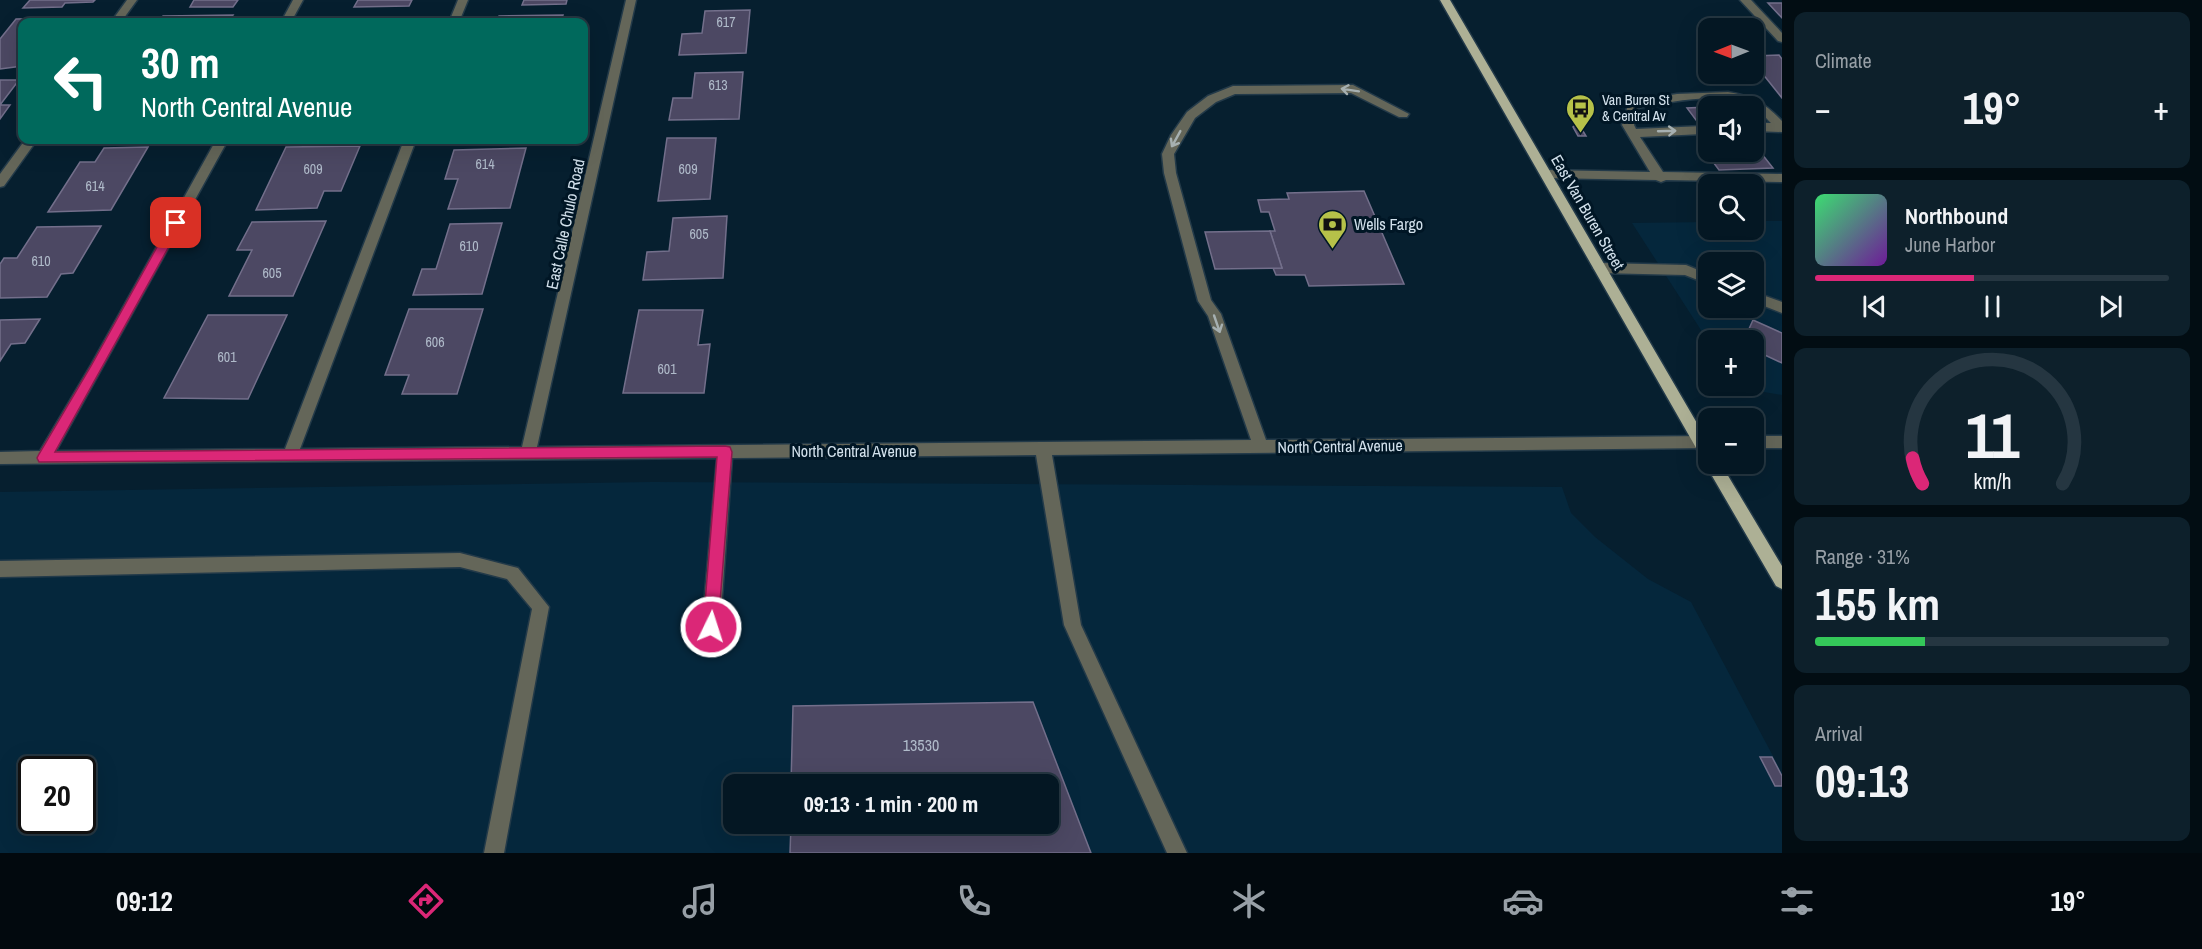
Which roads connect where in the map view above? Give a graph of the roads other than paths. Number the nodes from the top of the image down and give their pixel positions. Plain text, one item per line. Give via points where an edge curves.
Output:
1 (132, 0) edge
2 (298, 0) edge
3 (463, 0) edge
4 (631, 0) edge
5 (1444, 0) edge
6 (1745, 0) edge
7 (119, 18) edge
8 (288, 18) edge
9 (456, 18) edge
10 (1782, 39) edge
11 (1403, 114) dead end
12 (1764, 127) edge
13 (1781, 127) edge
14 (1698, 130) edge
15 (1631, 133) junction
16 (29, 144) edge
17 (220, 144) edge
18 (408, 144) edge
19 (1546, 174) junction
20 (1661, 178) junction
21 (1782, 178) edge
22 (0, 183) edge
23 (1600, 268) junction
24 (1698, 275) edge
25 (1764, 301) edge
26 (1782, 308) edge
27 (1698, 433) edge
28 (1764, 442) edge
29 (1782, 442) edge
30 (1261, 447) junction
31 (1698, 447) edge
32 (1042, 449) junction
33 (725, 452) junction
34 (528, 453) junction
35 (290, 456) junction
36 (0, 458) edge
37 (44, 458) junction
38 (1719, 474) edge
39 (0, 569) edge
40 (1782, 581) edge
41 (711, 627) dead end
42 (494, 853) edge
43 (1177, 853) edge

1 - 7 street
2 - 8 street
3 - 9 street
4 - 34 street, East Calle Chulo Road
5 - 19 main road, East Van Buren Street
6 - 10 street
11 -> 30 street via 1353,89 1233,90 1212,99 1191,115 1168,154 1205,301 1214,314
12 - 13 street
13 - 15 street via 1756,103 1742,98 1669,97 1633,105 1628,125
15 -> 14 street
15 - 20 street
16 - 22 street
17 - 37 street
18 - 35 street
19 - 20 street
19 - 23 main road, East Van Buren Street
20 - 21 street
23 - 24 street via 1686,270
23 - 27 main road, East Van Buren Street
25 - 26 street
28 - 29 street
30 - 31 street, North Central Avenue
30 - 32 street, North Central Avenue
32 - 33 street, North Central Avenue
32 - 43 street via 1072,625
33 - 34 street, North Central Avenue
33 - 41 street
34 - 35 street, North Central Avenue
35 - 37 street, North Central Avenue
36 - 37 street, North Central Avenue
38 - 40 main road
39 - 42 street via 460,560 512,573 541,607

